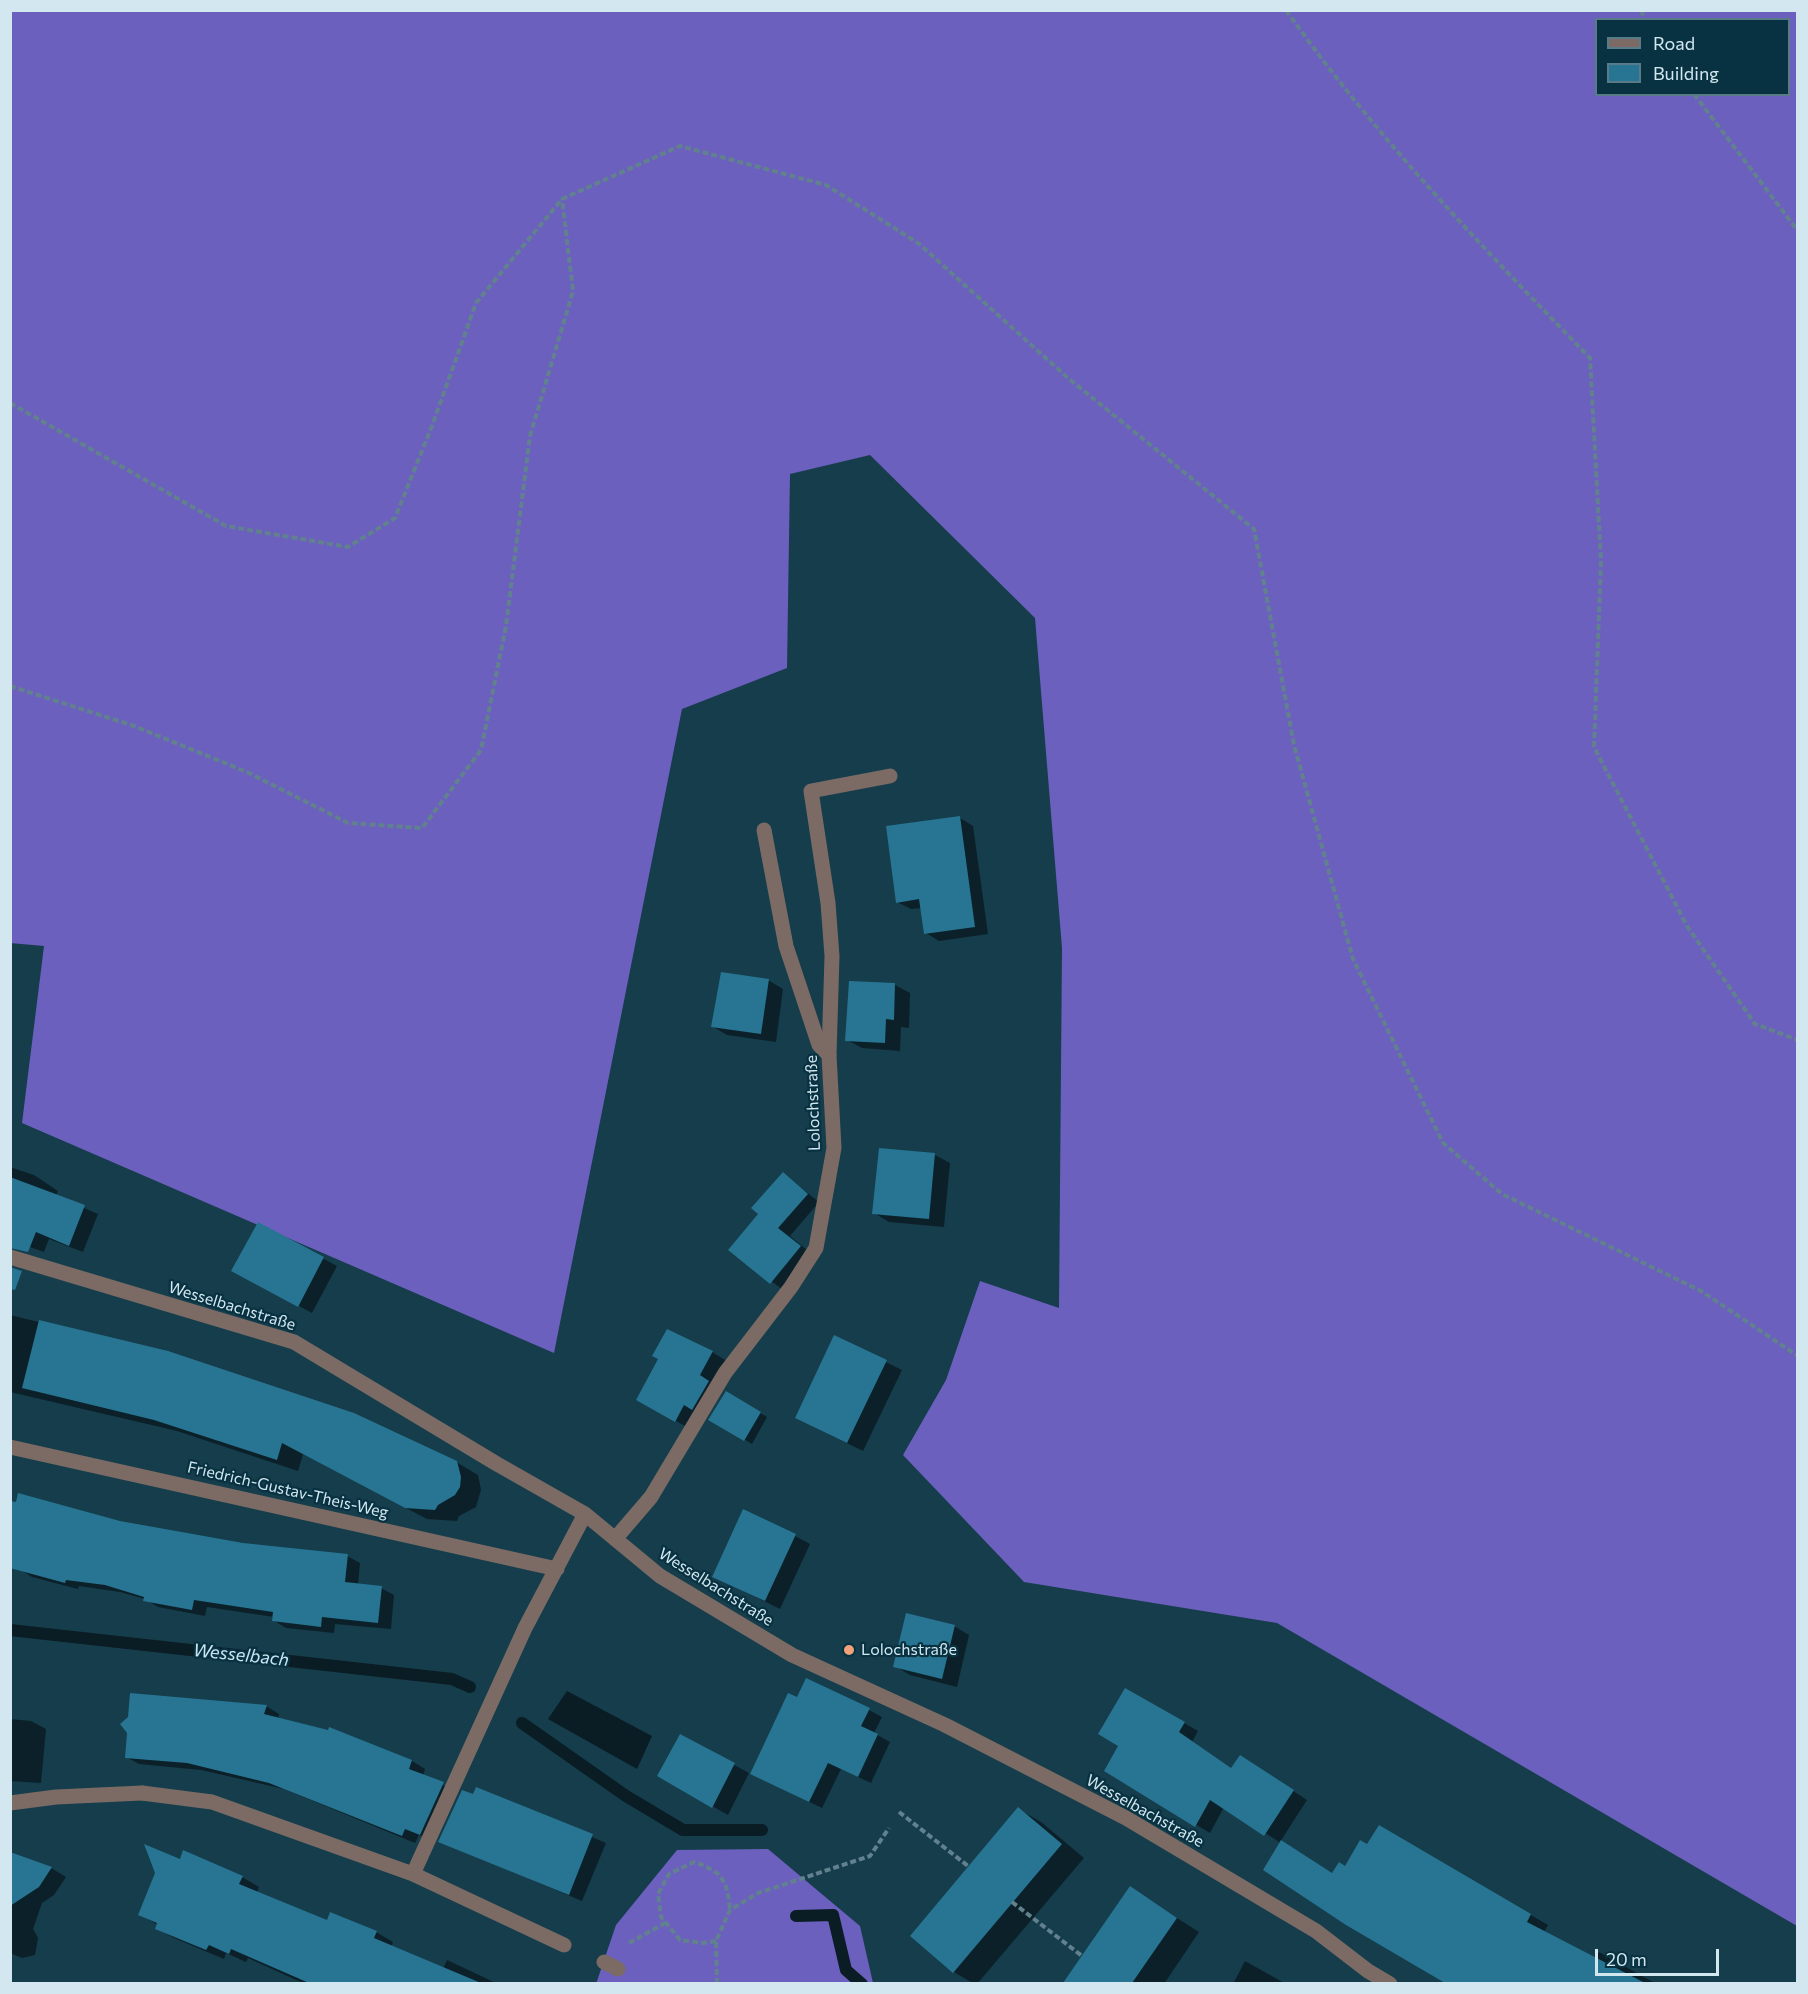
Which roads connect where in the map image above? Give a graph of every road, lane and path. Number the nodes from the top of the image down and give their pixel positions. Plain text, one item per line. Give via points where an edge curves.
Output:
1 (1286, 10) edge
2 (1696, 96) edge
3 (562, 199) junction
4 (1797, 231) edge
5 (10, 403) edge
6 (10, 686) edge
7 (890, 776) dead end
8 (764, 830) dead end
9 (1797, 1040) edge
10 (829, 1055) junction
11 (10, 1257) edge
12 (1797, 1356) edge
13 (10, 1447) edge
14 (585, 1514) junction
15 (615, 1539) junction
16 (557, 1569) junction
17 (10, 1803) edge
18 (899, 1812) dead end
19 (889, 1828) dead end
20 (968, 1866) dead end
21 (413, 1874) junction
22 (1012, 1902) dead end
23 (730, 1910) junction
24 (665, 1923) junction
25 (630, 1940) dead end
26 (716, 1941) junction
27 (564, 1945) dead end
28 (1082, 1956) dead end
29 (717, 1983) edge
30 (1390, 1983) edge

1 - 9 path via 1320,59 1460,224 1590,358 1601,562 1594,747 1694,936 1755,1024
2 - 4 path
3 - 5 path via 476,303 395,518 348,548 226,526
3 - 6 path via 573,291 530,436 506,626 481,750 423,828 348,823 247,772 154,734
3 - 12 path via 680,146 826,185 918,243 1068,378 1254,529 1294,745 1353,959 1443,1143 1502,1194 1701,1291
7 - 10 street, Lolochstraße via 811,790 832,956
8 - 10 street via 786,946 819,1045
10 - 15 street, Lolochstraße via 834,1148 816,1248 725,1373 651,1497
11 - 14 street, Wesselbachstraße via 294,1342
13 - 16 street, Friedrich-Gustav-Theis-Weg
14 - 15 street, Wesselbachstraße
14 - 16 street
15 - 30 street, Wesselbachstraße via 660,1576 792,1655 945,1725 1126,1818 1316,1931
16 - 21 street via 525,1628
17 - 21 street via 142,1793 213,1802
18 - 20 path
19 - 23 path via 870,1856 758,1893
21 - 27 street
22 - 28 path
23 - 24 path via 728,1885 714,1869 694,1862 669,1874 658,1894
23 - 26 path
24 - 25 path
24 - 26 path via 680,1940
26 - 29 path

